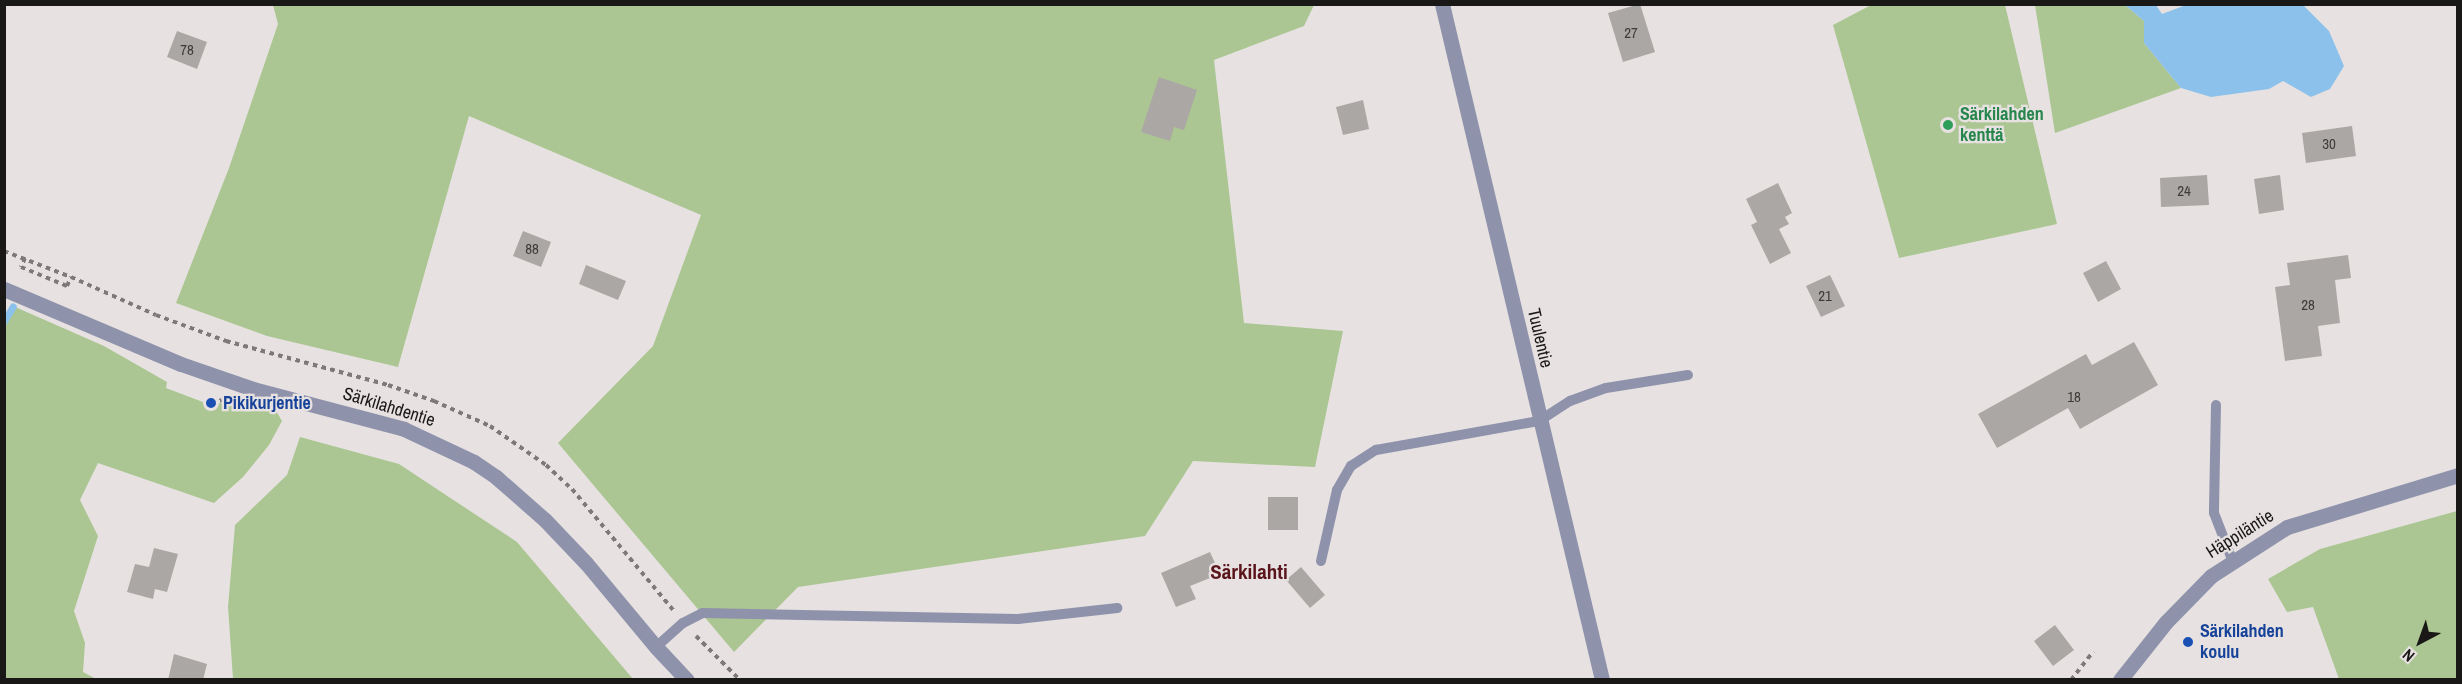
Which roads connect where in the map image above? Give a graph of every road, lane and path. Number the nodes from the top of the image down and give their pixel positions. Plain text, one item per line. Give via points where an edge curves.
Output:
1 (1442, 4) edge
2 (25, 258) dead end
3 (71, 277) dead end
4 (4, 289) edge
5 (1688, 375) dead end
6 (2216, 405) dead end
7 (1539, 421) junction
8 (2457, 475) edge
9 (1321, 561) dead end
10 (2233, 562) junction
11 (1117, 608) dead end
12 (656, 647) junction
13 (2093, 652) dead end
14 (687, 680) edge
15 (1602, 680) edge
16 (2072, 680) edge
17 (2120, 680) edge

1 - 7 street, Tuulentie
2 - 3 path via 21,267 67,286
4 - 12 street, Särkilahdentie via 181,364 253,389 404,429 474,462 545,520 586,562
5 - 7 lane via 1606,388 1570,401
6 - 10 lane via 2214,513
7 - 9 lane via 1376,450 1351,466 1337,490
7 - 15 street, Tuulentie
8 - 10 street, Häppiläntie via 2287,527
10 - 17 street, Häppiläntie via 2211,576 2166,622
11 - 12 lane via 1018,619 703,613 683,623
12 - 14 street, Särkilahdentie
13 - 16 path

